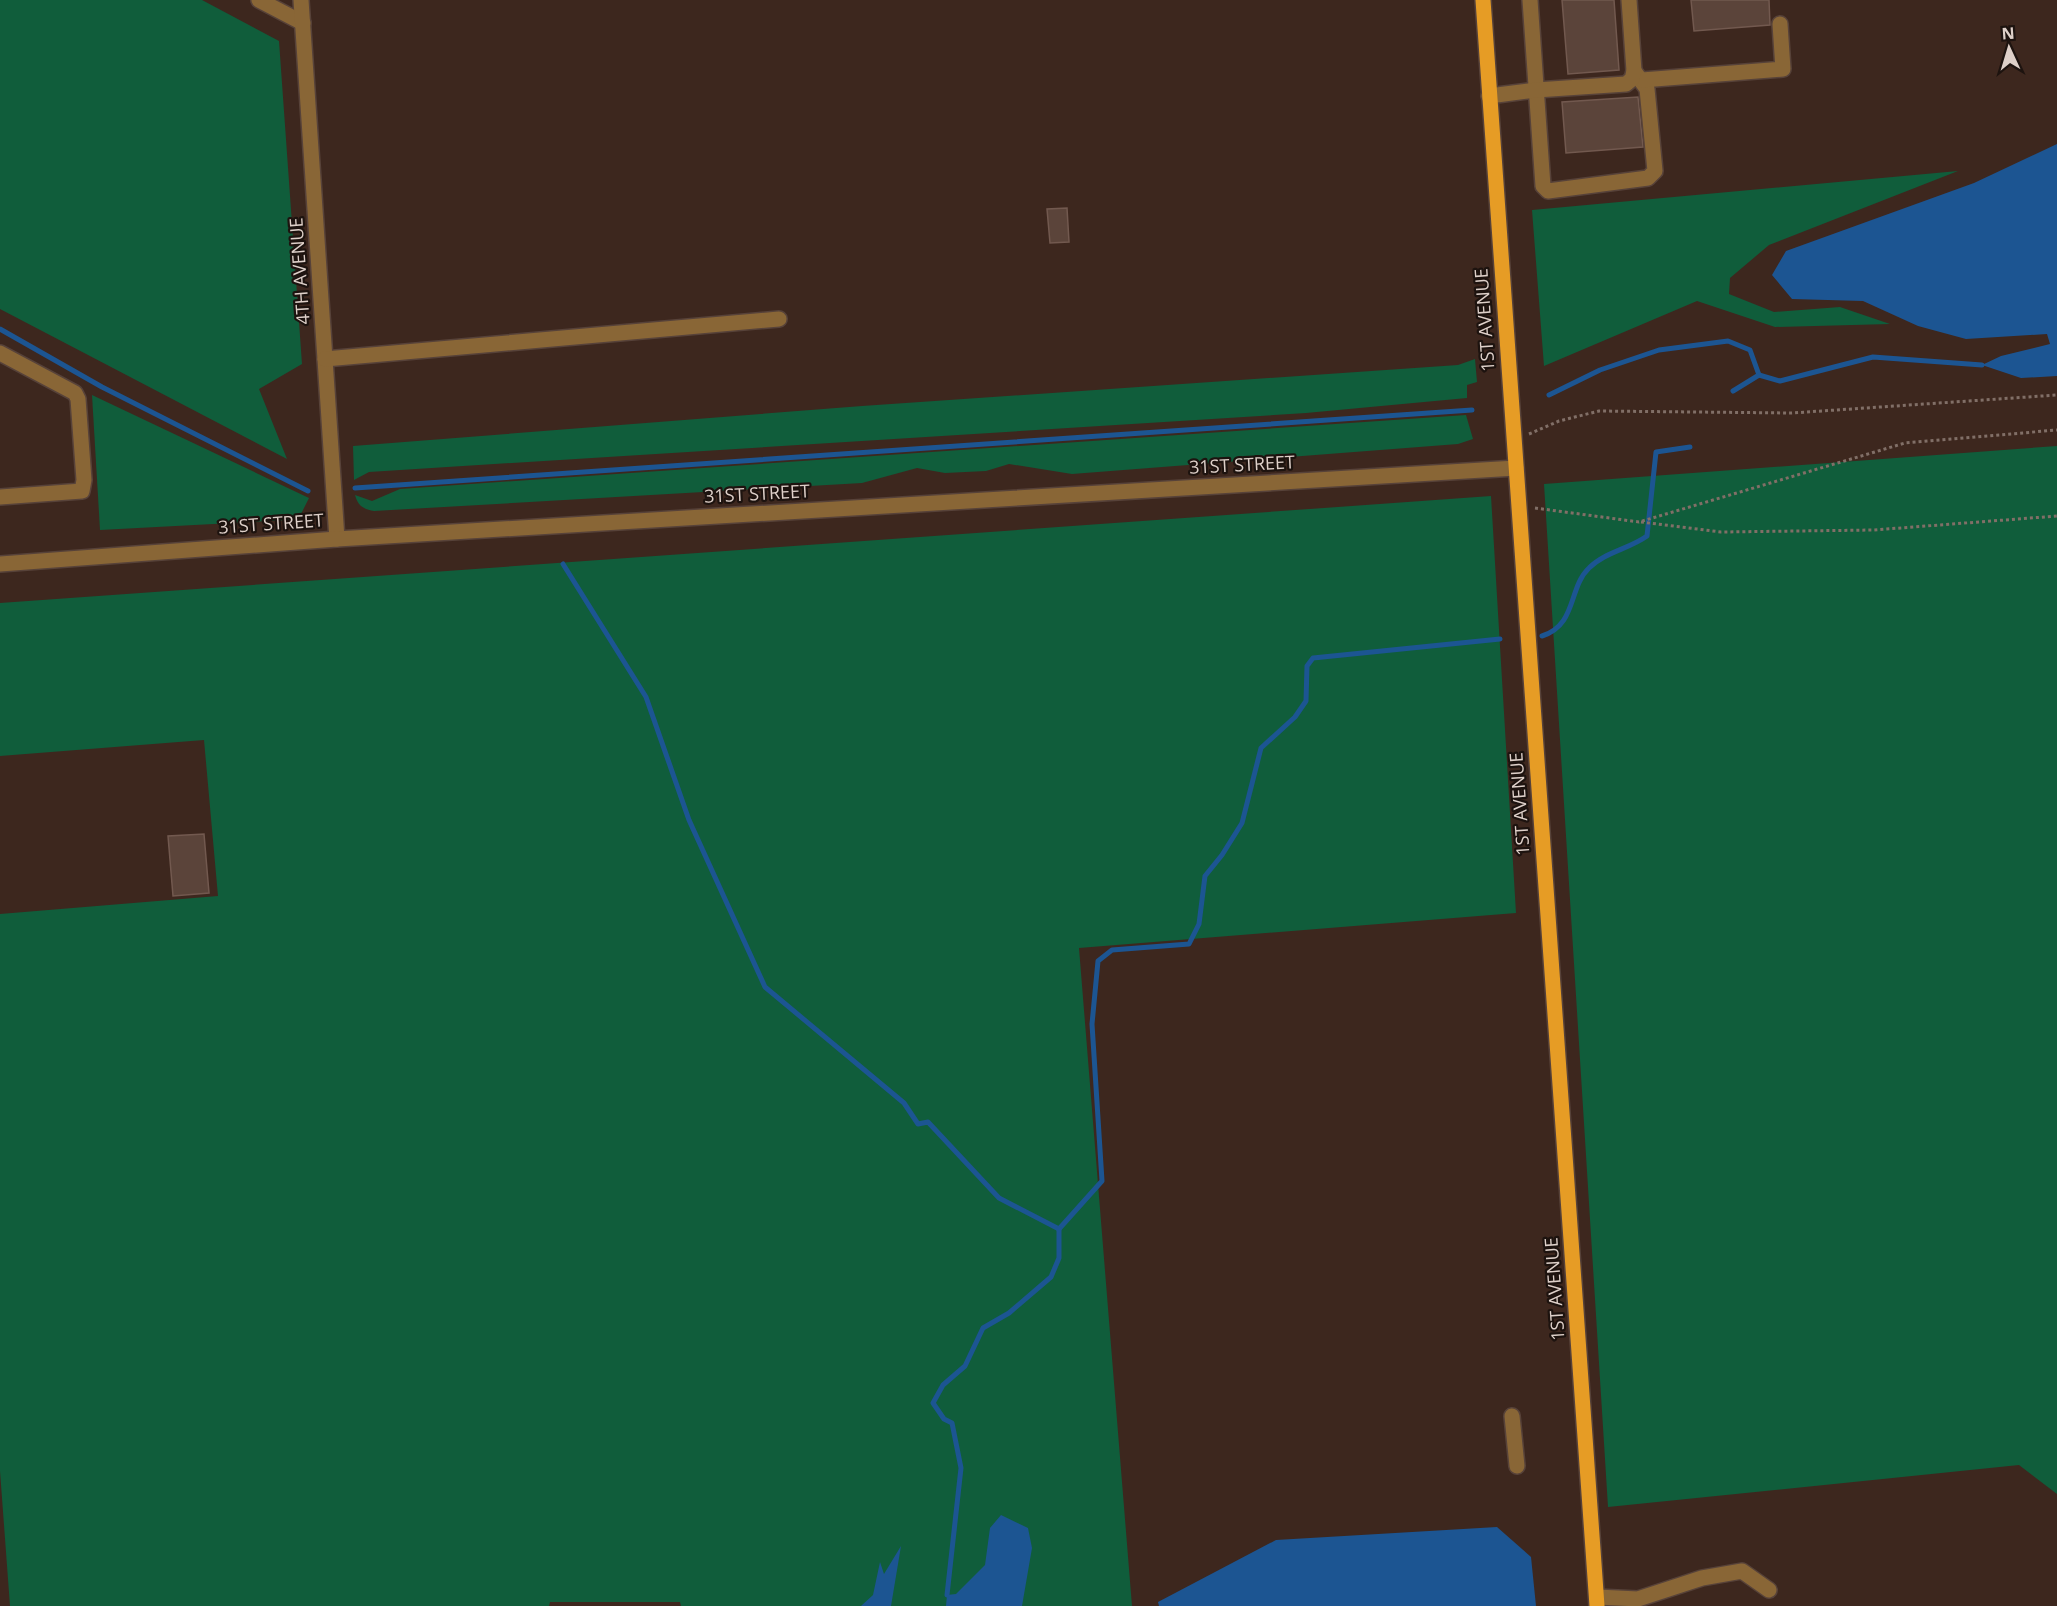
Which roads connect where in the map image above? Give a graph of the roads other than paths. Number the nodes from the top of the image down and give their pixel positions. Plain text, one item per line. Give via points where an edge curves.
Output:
1 (260, 0) edge
2 (301, 0) edge
3 (1483, 0) edge
4 (1530, 0) edge
5 (1629, 0) edge
6 (303, 23) junction
7 (1780, 24) dead end
8 (1638, 76) junction
9 (1536, 90) junction
10 (1489, 96) junction
11 (780, 319) dead end
12 (0, 353) edge
13 (325, 359) junction
14 (1516, 468) junction
15 (0, 497) edge
16 (337, 539) junction
17 (0, 564) edge
18 (1512, 1416) dead end
19 (1517, 1466) dead end
20 (1769, 1590) dead end
21 (1597, 1601) edge

1 - 6 street
2 - 6 street, 4TH AVENUE
3 - 10 main road, 1ST AVENUE
4 - 9 street
5 - 8 street
6 - 13 street, 4TH AVENUE
7 - 8 street via 1784,69
8 - 9 street via 1626,84
8 - 9 street via 1647,89 1651,108 1655,171 1648,178 1548,191 1544,186
9 - 10 street
10 - 14 main road, 1ST AVENUE
11 - 13 street
12 - 15 street via 75,393 84,480 82,492
13 - 16 street, 4TH AVENUE
14 - 16 street, 31ST STREET
14 - 21 main road, 1ST AVENUE
16 - 17 street, 31ST STREET
18 - 19 street
20 - 21 street via 1742,1571 1702,1578 1638,1599

